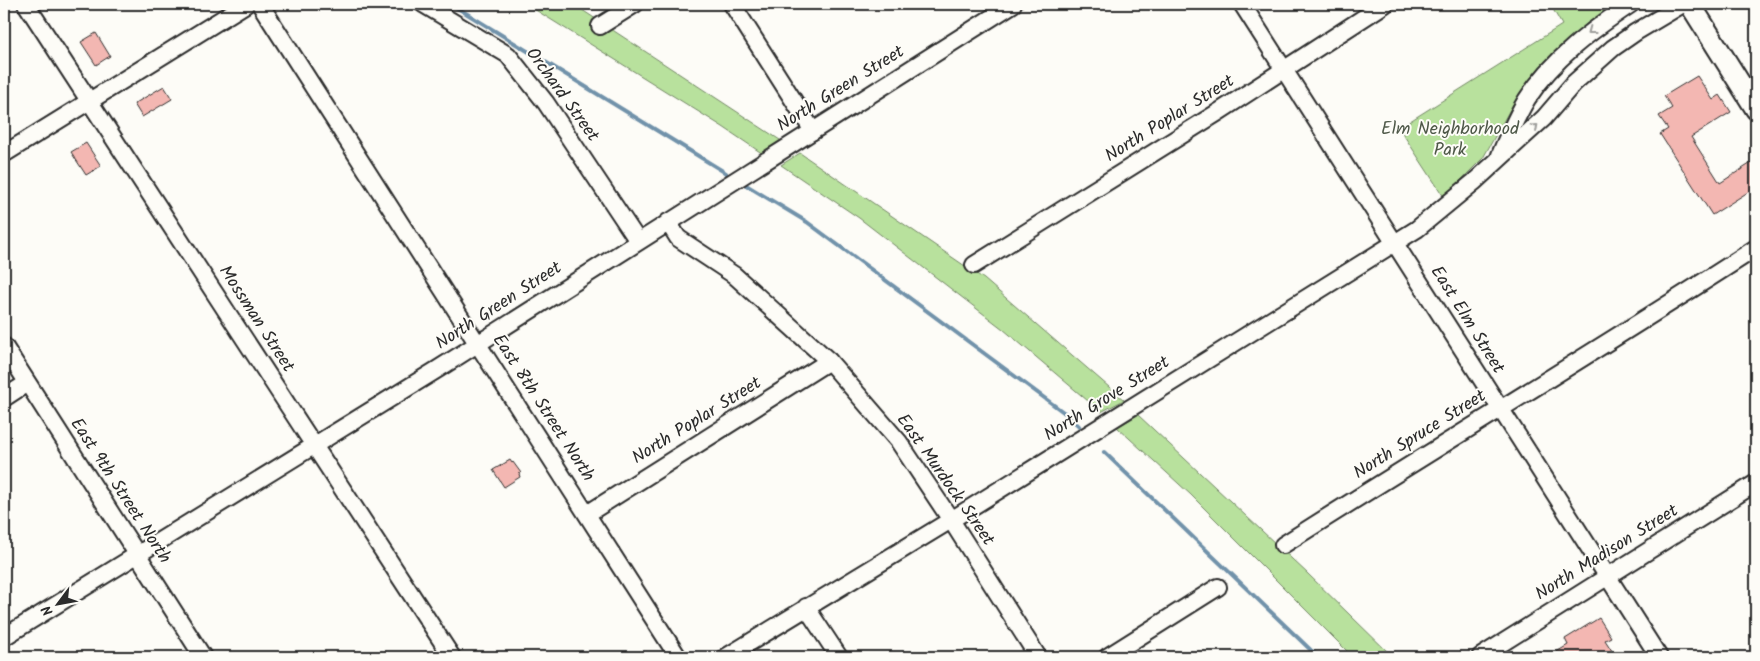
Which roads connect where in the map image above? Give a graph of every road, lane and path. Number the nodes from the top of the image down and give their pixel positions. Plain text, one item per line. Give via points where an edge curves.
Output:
1 (26, 4) edge
2 (246, 4) edge
3 (260, 4) edge
4 (423, 4) edge
5 (635, 4) edge
6 (732, 4) edge
7 (1014, 4) edge
8 (1242, 4) edge
9 (1386, 4) edge
10 (1632, 4) edge
11 (1683, 4) edge
12 (1690, 4) edge
13 (600, 26) dead end
14 (1284, 69) junction
15 (90, 101) junction
16 (1756, 109) edge
17 (813, 131) junction
18 (4, 154) edge
19 (1499, 160) junction
20 (668, 222) junction
21 (638, 241) junction
22 (1394, 243) junction
23 (1756, 248) edge
24 (974, 266) dead end
25 (478, 344) junction
26 (4, 346) edge
27 (829, 361) junction
28 (27, 383) junction
29 (4, 398) edge
30 (1500, 408) junction
31 (314, 446) junction
32 (1756, 483) edge
33 (587, 514) junction
34 (951, 520) junction
35 (1283, 545) dead end
36 (137, 555) junction
37 (1607, 576) junction
38 (1218, 587) dead end
39 (806, 607) junction
40 (4, 637) edge
41 (203, 657) edge
42 (452, 657) edge
43 (678, 657) edge
44 (726, 657) edge
45 (838, 657) edge
46 (1038, 657) edge
47 (1107, 657) edge
48 (1480, 657) edge
49 (1659, 657) edge

1 - 15 street, Mossman Street
2 - 15 street
3 - 25 street, East 8th Street North
4 - 21 street, Orchard Street via 508,56 546,102
5 - 13 street
6 - 17 street
7 - 17 street, North Green Street
8 - 14 street, East Elm Street
9 - 14 street, North Poplar Street
10 -> 19 street, North Grove Street via 1589,33 1541,80 1513,124
19 -> 11 street, North Grove Street via 1613,48
12 - 16 main road
14 - 22 street, East Elm Street
14 - 24 street, North Poplar Street
15 - 18 street
15 - 31 street, Mossman Street
17 - 20 street, North Green Street
19 - 22 street, North Grove Street via 1417,229
20 - 21 street, North Green Street
20 - 27 street, East Murdock Street via 678,238 734,274
21 - 25 street, North Green Street
22 - 30 street, East Elm Street
22 - 34 street, North Grove Street
23 - 30 street, North Spruce Street
25 - 31 street, North Green Street
25 - 33 street, East 8th Street North
26 - 28 street, East 9th Street North
27 - 33 street, North Poplar Street
27 - 34 street, East Murdock Street via 899,442
28 - 29 street
28 - 36 street, East 9th Street North
30 - 35 street, North Spruce Street
30 - 37 street, East Elm Street
31 - 36 street, North Green Street
31 - 42 street, Mossman Street
32 - 37 street, North Madison Street
33 - 43 street, East 8th Street North
34 - 39 street, North Grove Street
34 - 46 street, East Murdock Street
36 - 40 street, North Green Street
36 - 41 street, East 9th Street North
37 - 48 street, North Madison Street
37 - 49 street, East Elm Street
38 - 47 street
39 - 44 street, North Grove Street
39 - 45 street

